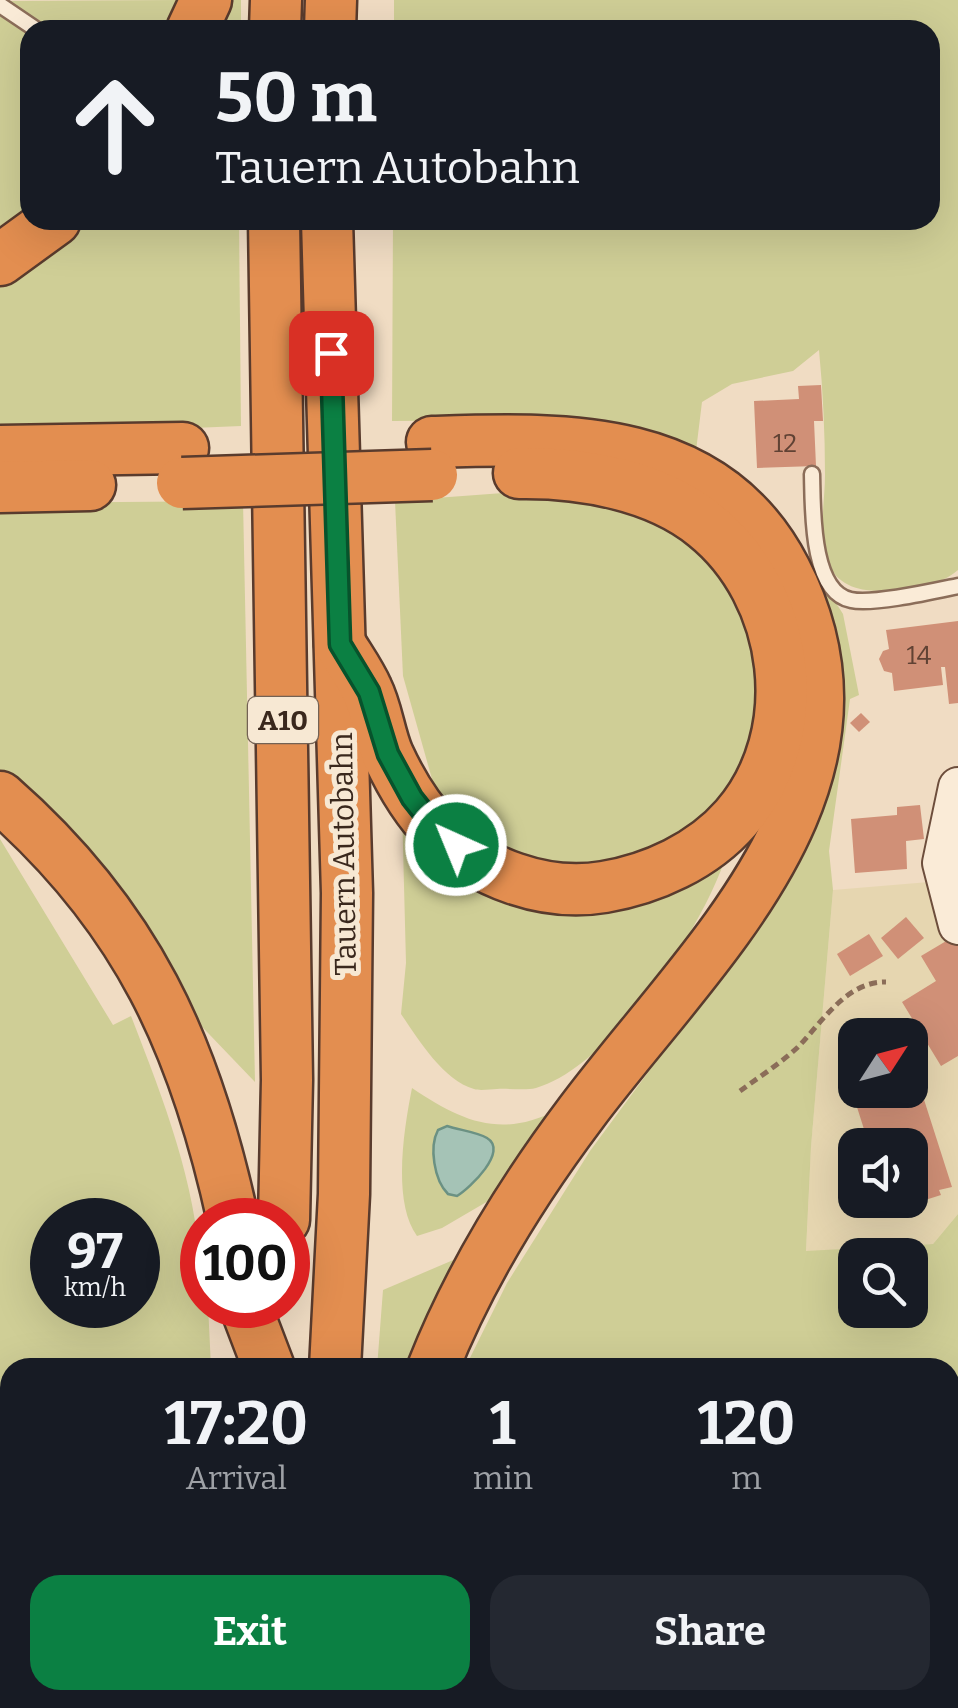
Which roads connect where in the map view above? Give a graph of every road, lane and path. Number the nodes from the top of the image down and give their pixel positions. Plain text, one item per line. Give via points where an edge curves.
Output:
1 (0, 5) edge
2 (22, 20) edge
3 (41, 230) edge
4 (274, 230) edge
5 (327, 230) edge
6 (0, 260) edge
7 (0, 451) edge
8 (432, 458) junction
9 (183, 465) junction
10 (812, 474) dead end
11 (0, 487) edge
12 (958, 586) edge
13 (340, 644) junction
14 (958, 786) edge
15 (0, 797) edge
16 (958, 926) edge
17 (886, 982) dead end
18 (740, 1091) dead end
19 (227, 1198) edge
20 (284, 1198) edge
21 (254, 1328) edge
22 (281, 1328) edge
23 (265, 1358) edge
24 (280, 1358) edge
25 (336, 1358) edge
26 (438, 1358) edge

1 - 2 lane
3 - 6 highway
4 - 20 highway, Tauern Autobahn / A10
5 - 13 highway, Tauern Autobahn / A10
7 - 9 highway
8 - 9 highway
8 - 13 highway via 634,490 706,526 760,594 781,664 782,706 759,783 736,818 664,870 586,890 512,878 474,860 412,798 388,754 369,692
8 - 26 highway via 535,438 604,444 681,468 739,509 780,560 805,614 819,682 809,770 752,894 540,1170
9 - 11 highway
10 - 12 lane via 814,533 833,589 849,600
13 - 25 highway, Tauern Autobahn / A10 via 347,892
14 - 16 street via 942,863
15 - 19 highway via 106,910 158,995 200,1089
17 - 18 path via 834,1006 796,1049
21 - 23 highway
22 - 24 highway

